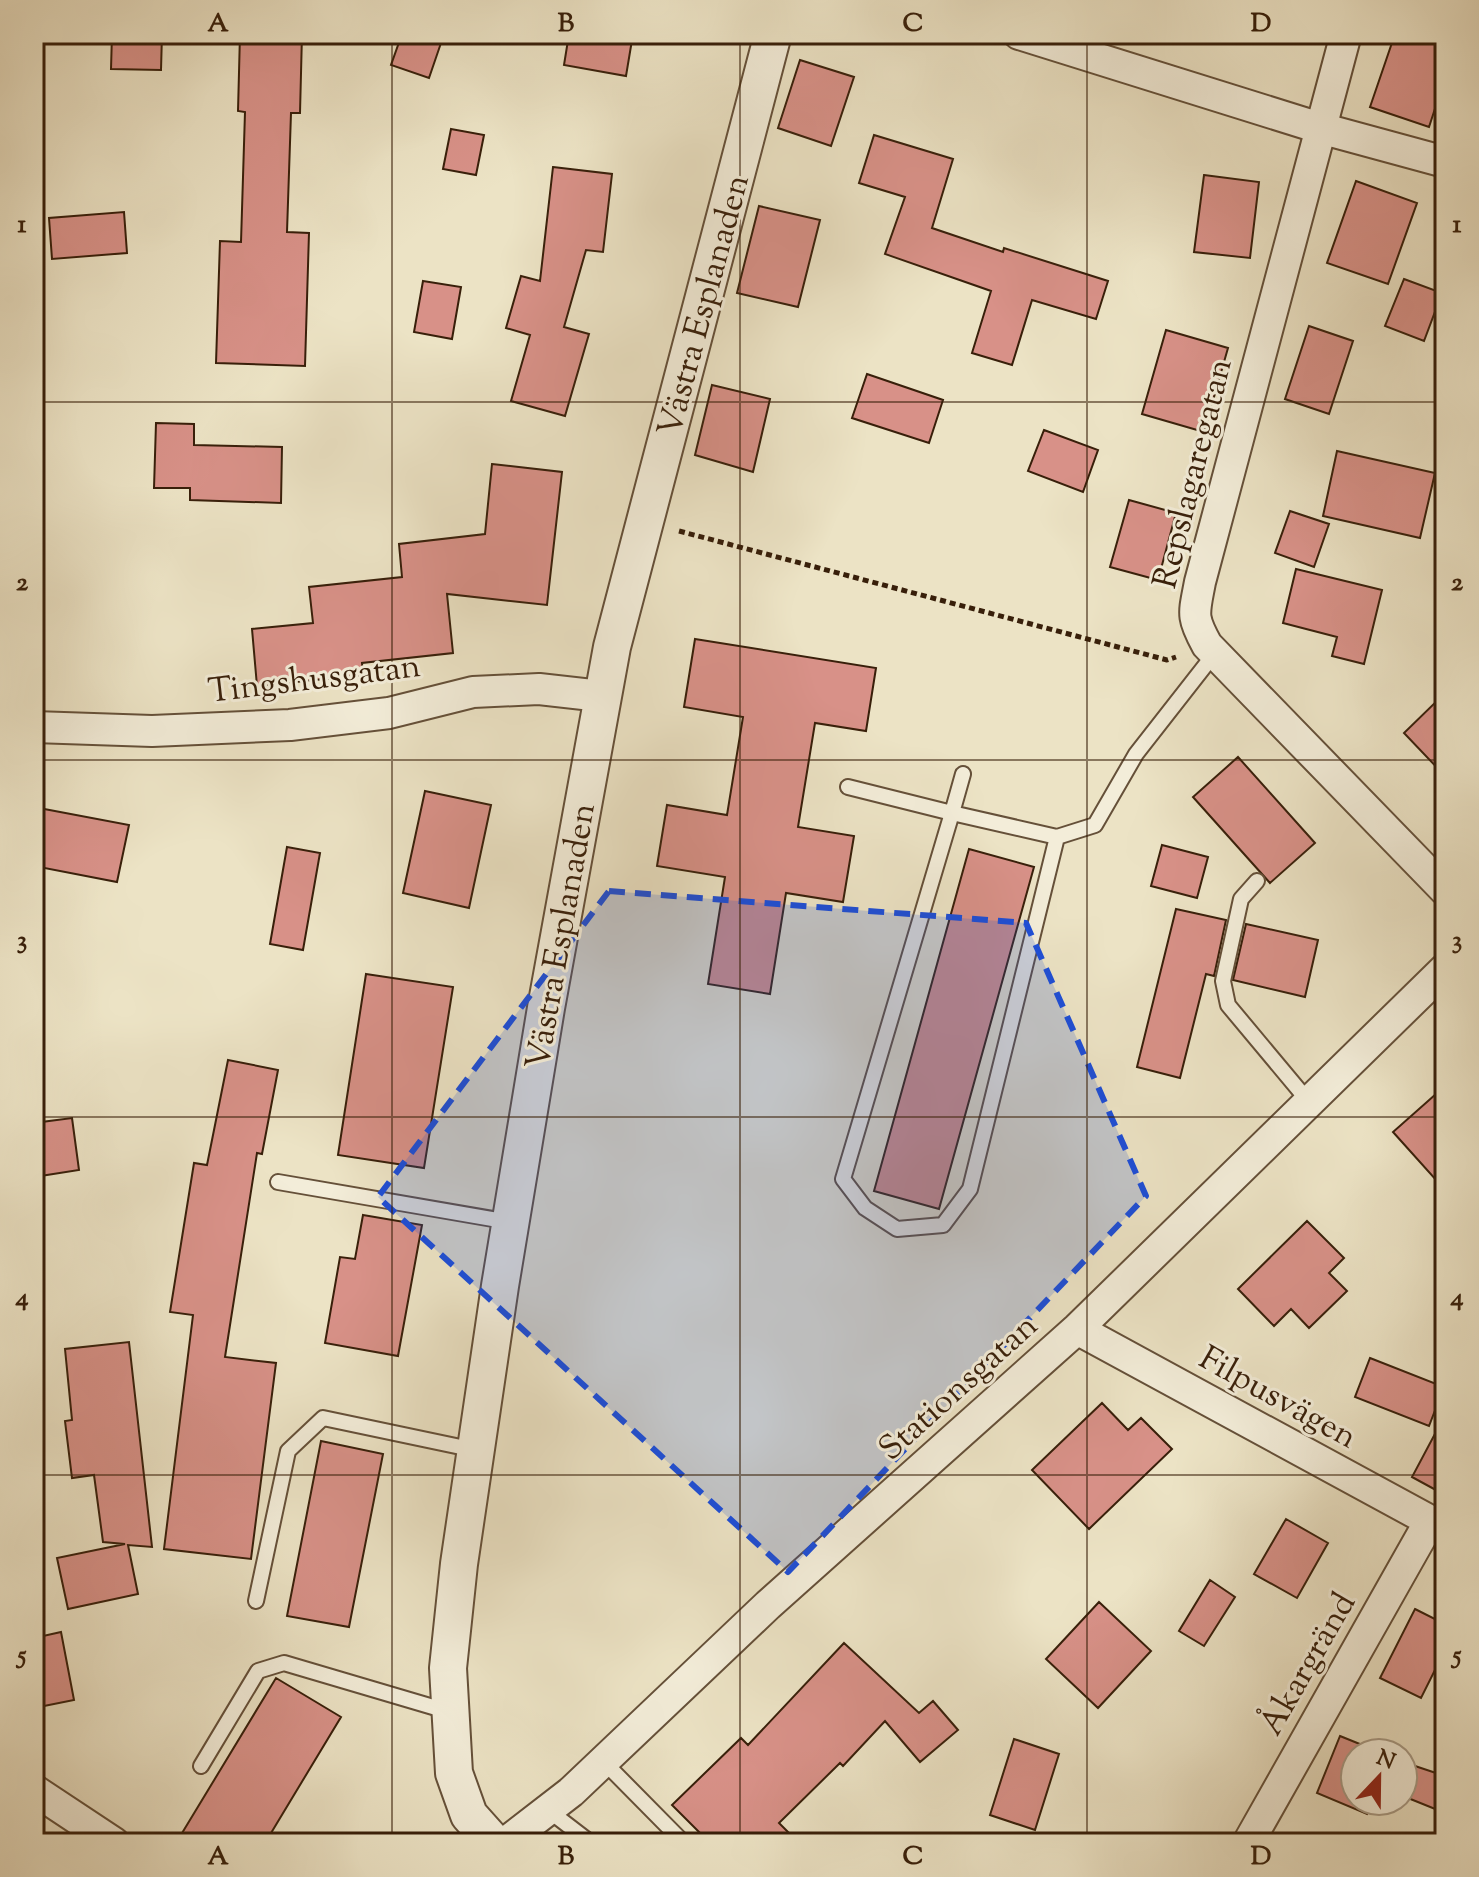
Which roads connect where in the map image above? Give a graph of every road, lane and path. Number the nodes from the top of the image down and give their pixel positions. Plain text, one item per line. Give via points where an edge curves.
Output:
1 (773, 34) edge
2 (1019, 34) edge
3 (1346, 34) edge
4 (1320, 128) junction
5 (1445, 162) edge
6 (643, 521) junction
7 (1211, 649) junction
8 (601, 696) junction
9 (34, 727) edge
10 (963, 774) dead end
11 (848, 787) dead end
12 (952, 813) junction
13 (1057, 837) junction
14 (1257, 881) dead end
15 (1445, 890) edge
16 (1445, 969) edge
17 (1309, 1102) junction
18 (278, 1182) dead end
19 (510, 1222) junction
20 (1077, 1329) junction
21 (476, 1450) junction
22 (1438, 1525) edge
23 (256, 1601) dead end
24 (451, 1712) junction
25 (603, 1761) junction
26 (201, 1766) dead end
27 (35, 1794) edge
28 (548, 1810) junction
29 (114, 1843) edge
30 (494, 1843) edge
31 (505, 1843) edge
32 (591, 1843) edge
33 (684, 1843) edge
34 (1248, 1843) edge

1 - 6 street, Västra Esplanaden
2 - 4 street
3 - 4 street, Repslagaregatan
4 - 5 street
4 - 7 street, Repslagaregatan via 1200,582 1194,615
6 - 7 path via 1167,660
6 - 8 street, Västra Esplanaden
7 - 13 lane via 1136,754 1095,825
7 - 15 street, Repslagaregatan
8 - 9 street, Tingshusgatan via 539,689 473,692 389,713 290,725 152,731
8 - 19 street, Västra Esplanaden
10 - 12 lane
11 - 12 lane
12 - 13 lane
12 - 13 lane via 843,1179 865,1208 897,1229 943,1225 970,1189
14 - 17 lane via 1241,899 1223,981 1228,1005
16 - 17 street, Stationsgatan
17 - 20 street, Stationsgatan
18 - 19 lane
19 - 21 street, Västra Esplanaden
20 - 22 street, Filpusvägen
20 - 25 street, Stationsgatan via 768,1605
21 - 23 lane via 323,1418 288,1451
21 - 24 street, Västra Esplanaden via 448,1668
22 - 34 street, Åkargränd
24 - 26 lane via 284,1663 258,1671
24 - 30 street, Västra Esplanaden via 454,1773 469,1815
25 - 28 street, Stationsgatan
25 - 33 lane
27 - 29 street
28 - 31 street, Stationsgatan
28 - 32 lane

